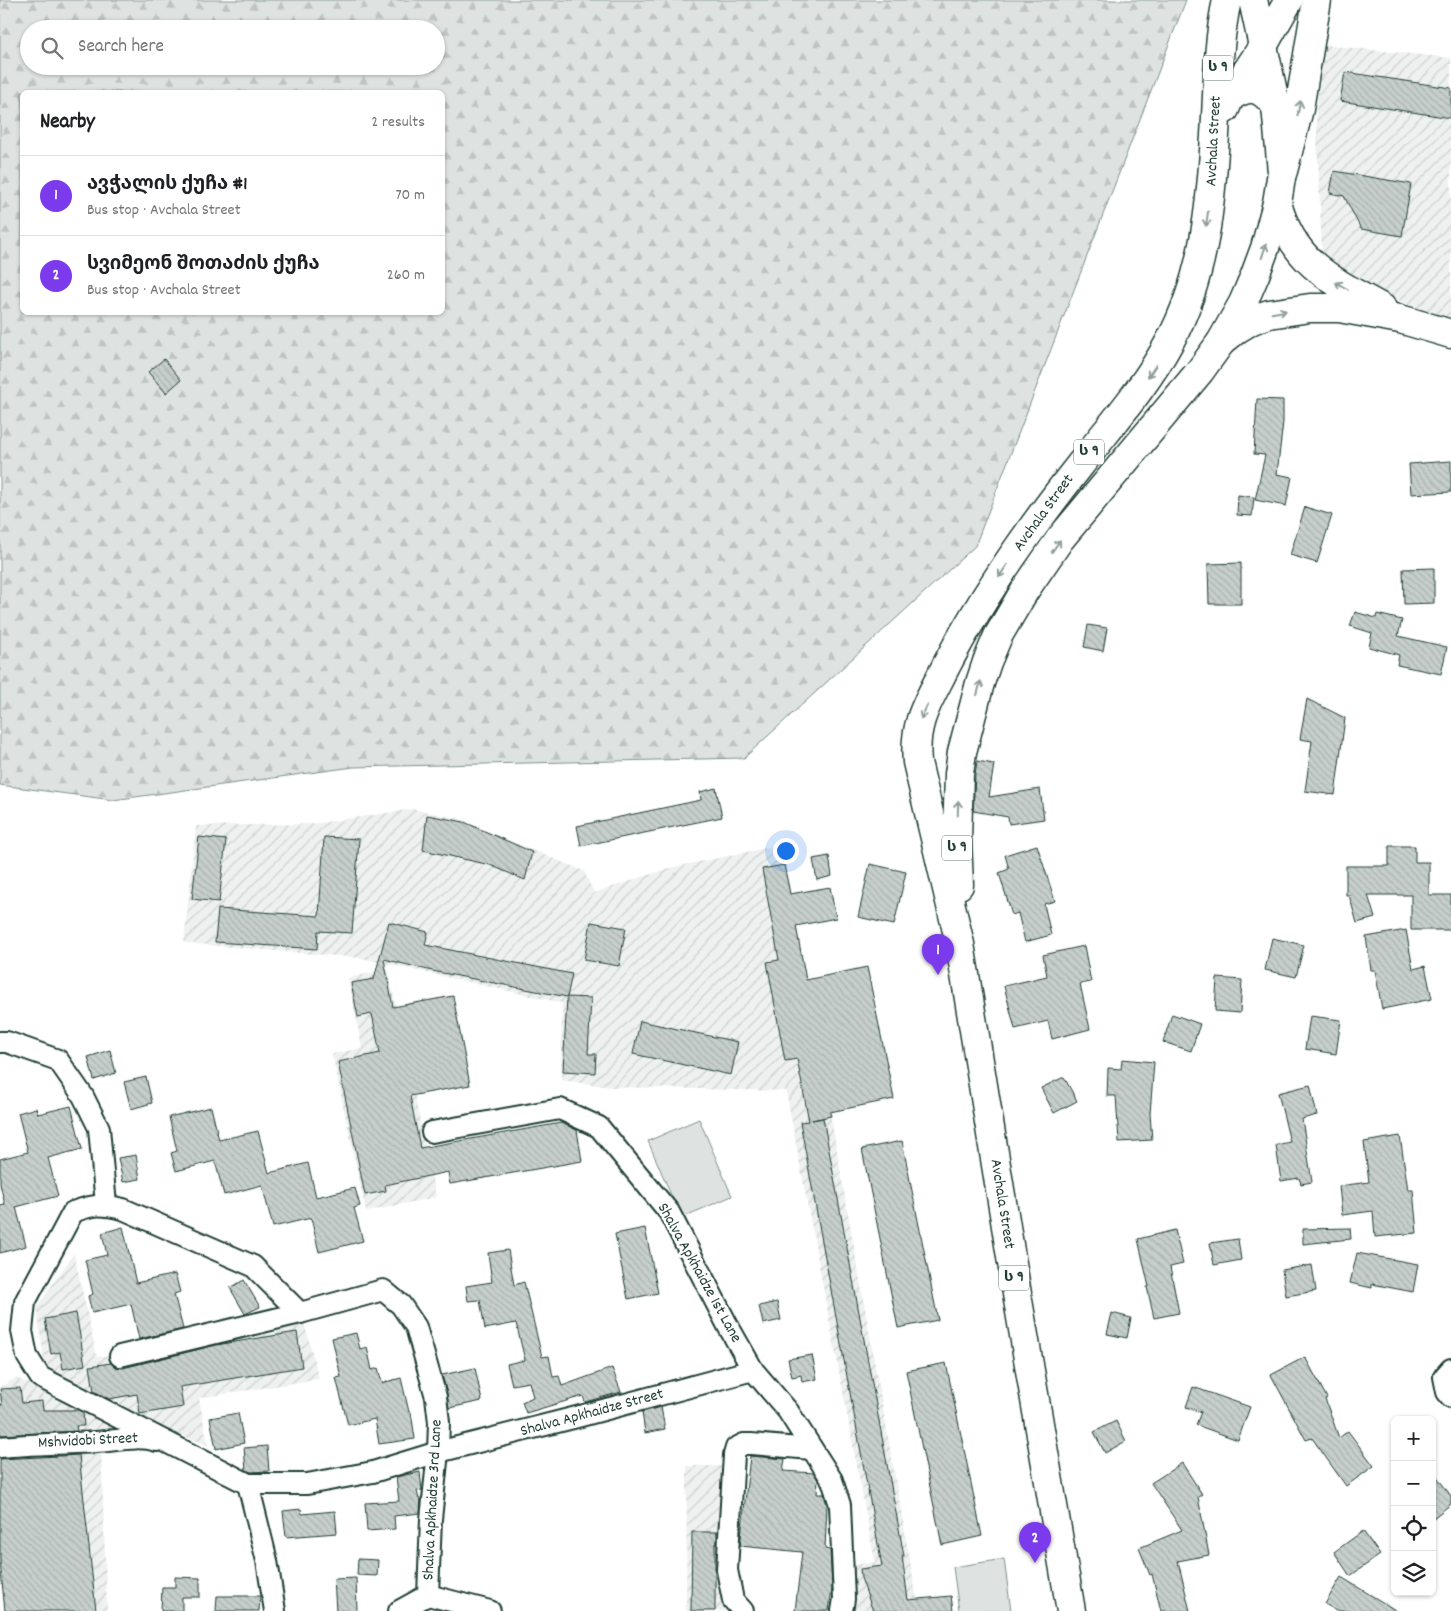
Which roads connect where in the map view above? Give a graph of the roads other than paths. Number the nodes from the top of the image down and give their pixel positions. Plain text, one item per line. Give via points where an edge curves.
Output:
1 (1227, 0) edge
2 (1253, 0) edge
3 (1289, 0) edge
4 (1317, 0) edge
5 (1262, 48) junction
6 (1230, 97) junction
7 (1276, 106) junction
8 (1215, 136) junction
9 (1282, 172) junction
10 (1277, 203) junction
11 (1400, 319) junction
12 (1451, 334) edge
13 (1221, 342) junction
14 (916, 751) junction
15 (962, 752) junction
16 (960, 944) junction
17 (0, 1042) edge
18 (432, 1132) dead end
19 (106, 1206) junction
20 (300, 1313) junction
21 (120, 1356) dead end
22 (753, 1370) junction
23 (1451, 1370) edge
24 (1451, 1397) edge
25 (0, 1447) edge
26 (175, 1447) junction
27 (812, 1449) junction
28 (438, 1452) junction
29 (248, 1484) junction
30 (428, 1595) junction
31 (275, 1611) edge
32 (399, 1611) edge
33 (490, 1611) edge
34 (743, 1611) edge
35 (842, 1611) edge
36 (1071, 1611) edge

1 - 8 main road, Avchala Street / ს 9 via 1218,69
2 - 5 main road, ს 9
3 - 5 main road
9 -> 4 main road via 1299,109
5 - 6 main road
5 - 7 main road, ს 9
6 - 7 main road via 1250,88 1267,95
6 - 8 main road
7 - 9 main road, ს 9
8 -> 14 main road, Avchala Street / ს 9 via 1204,248 1185,311 1170,342 1153,371 1035,522 974,613 921,716
9 - 10 main road, Avchala Street / ს 9
11 -> 10 main road via 1337,284 1308,261 1289,235
13 -> 10 main road, Avchala Street / ს 9 via 1255,275
11 - 12 main road
13 -> 11 main road via 1252,320 1310,308 1339,308
15 -> 13 main road, Avchala Street / ს 9 via 987,662 1025,590 1060,539
14 - 15 main road via 933,761 954,758
14 - 16 main road, Avchala Street / ს 9
16 -> 15 main road, Avchala Street / ს 9 via 957,839
16 - 36 main road, Avchala Street / ს 9
17 - 19 street via 58,1060 83,1096 99,1128
18 - 22 street, Shalva Apkhaidze 1st Lane via 560,1109 599,1127 669,1212
19 - 20 street via 123,1208 252,1266
19 - 26 street via 92,1205 73,1212 25,1302 22,1331 27,1356 40,1377
20 - 21 street
20 - 28 street, Shalva Apkhaidze 3rd Lane via 383,1290 401,1305 416,1327 436,1396
22 - 27 street via 788,1411
22 - 28 street, Shalva Apkhaidze Street
23 - 24 street via 1444,1377
25 - 26 street, Mshvidobi Street via 146,1438
26 - 29 street, Shalva Apkhaidze Street
27 - 34 street via 744,1444 736,1448 727,1570 732,1600
27 - 35 street via 832,1480 840,1505
28 - 29 street, Shalva Apkhaidze Street via 373,1472 307,1484
28 - 30 street, Shalva Apkhaidze 3rd Lane
29 - 31 street
30 - 32 street
30 - 33 street

